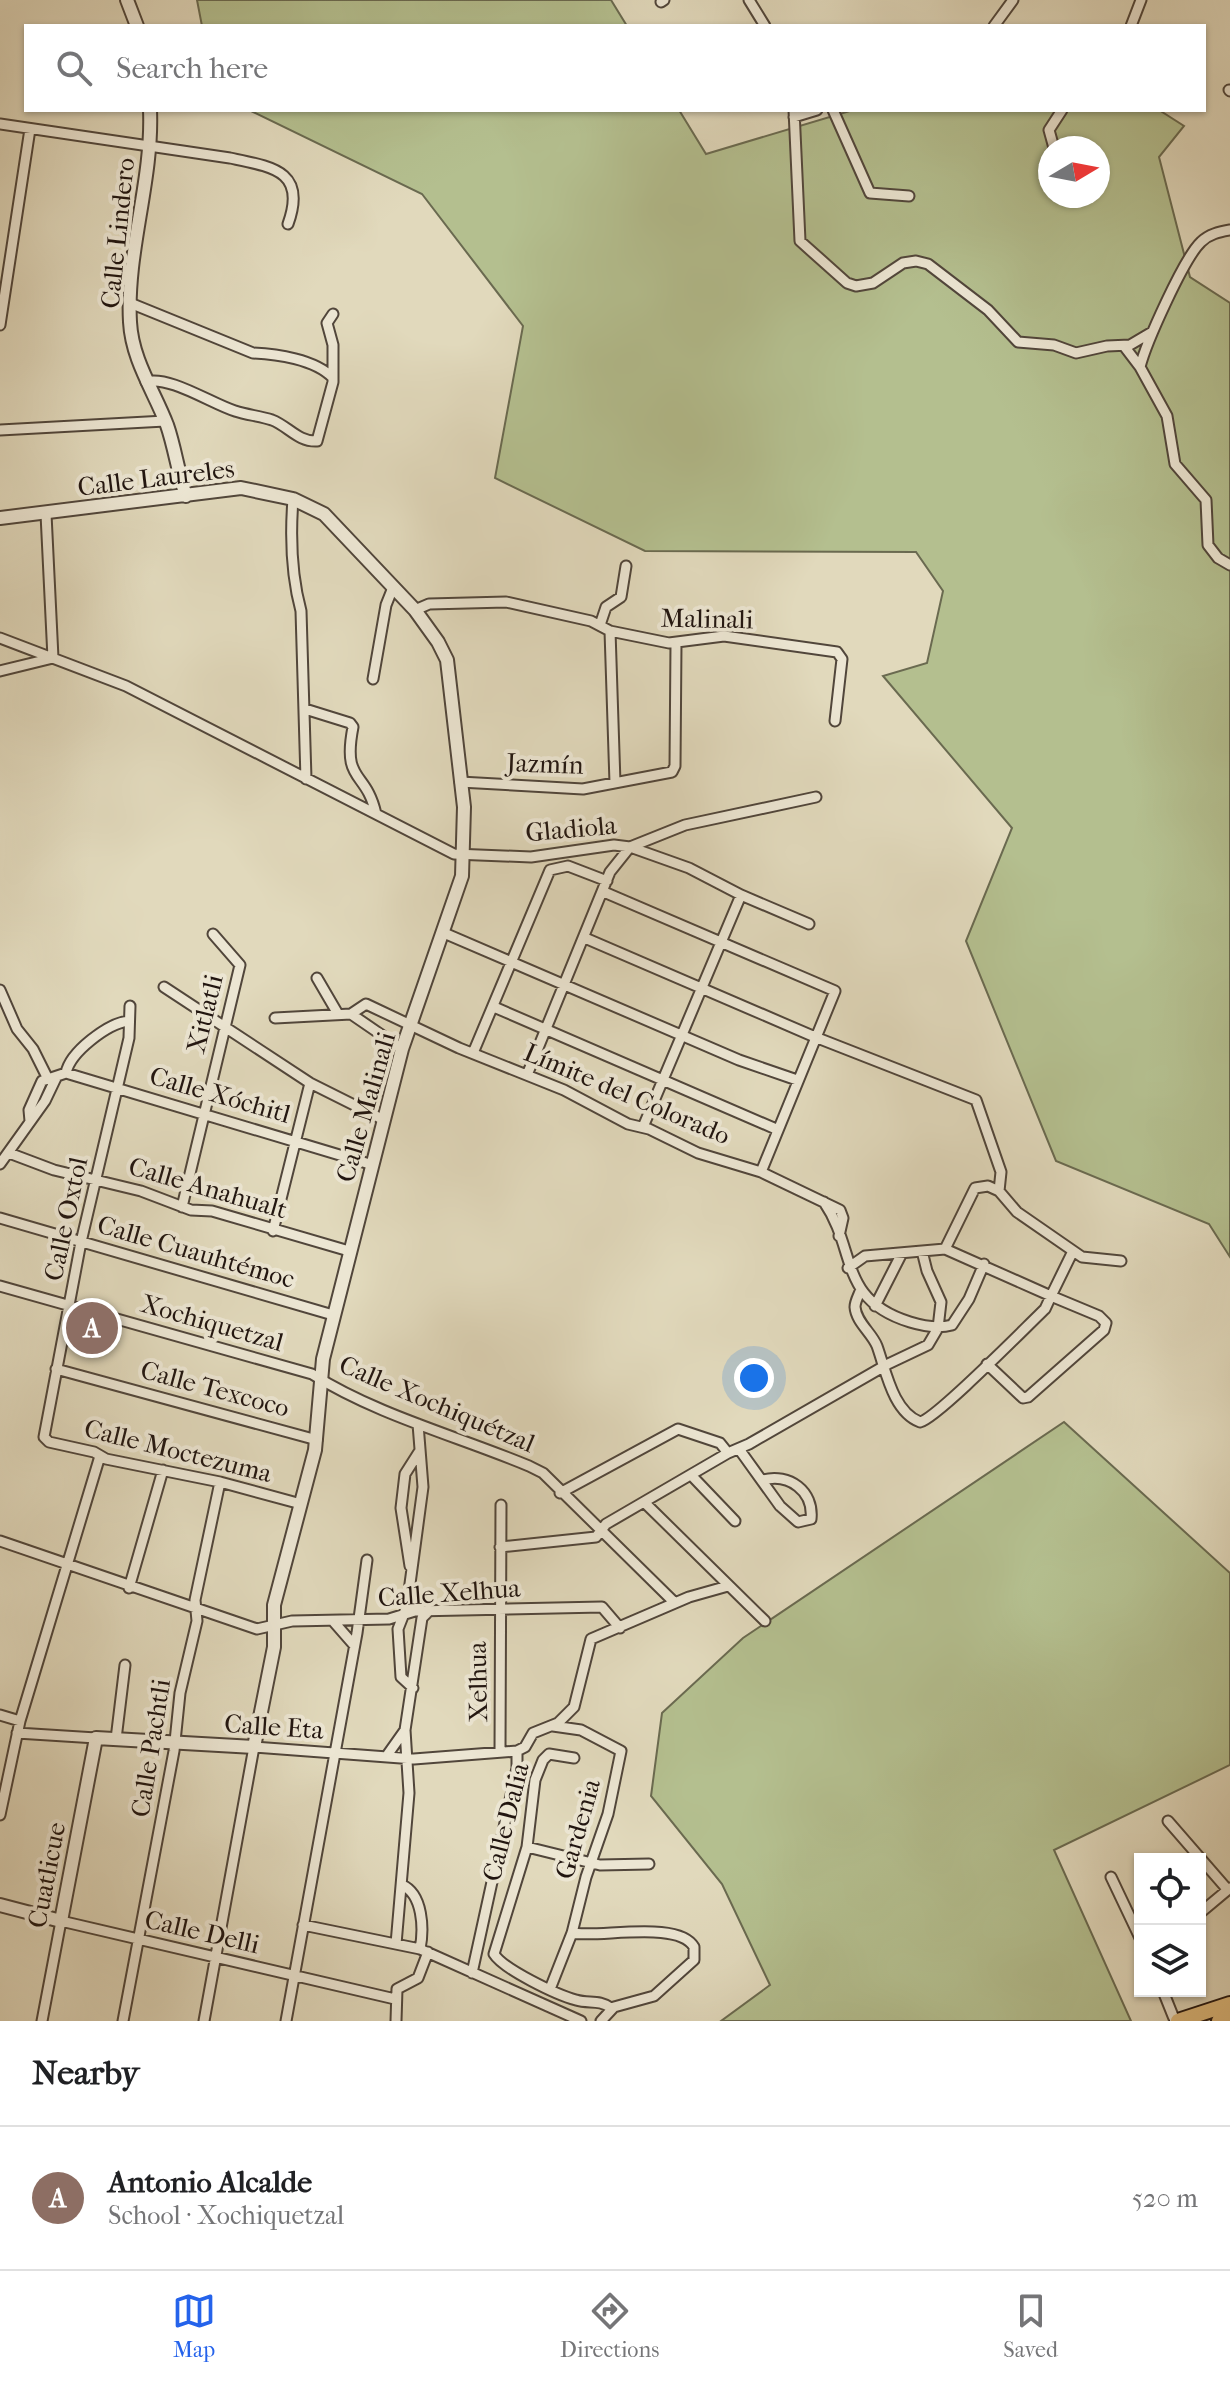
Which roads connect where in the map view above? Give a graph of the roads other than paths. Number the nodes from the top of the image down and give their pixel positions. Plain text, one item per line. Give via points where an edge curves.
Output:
1 (127, 0) edge
2 (749, 0) edge
3 (1013, 0) edge
4 (1141, 0) edge
5 (136, 24) edge
6 (764, 24) edge
7 (995, 24) edge
8 (1132, 24) edge
9 (150, 112) edge
10 (834, 112) edge
11 (1061, 112) edge
12 (794, 114) edge
13 (0, 124) edge
14 (30, 129) junction
15 (1051, 136) edge
16 (150, 147) junction
17 (909, 196) dead end
18 (288, 224) dead end
19 (1230, 230) edge
20 (0, 236) edge
21 (12, 238) junction
22 (130, 303) junction
23 (333, 314) dead end
24 (0, 325) edge
25 (1152, 332) junction
26 (1124, 346) junction
27 (1140, 367) junction
28 (333, 378) junction
29 (146, 382) junction
30 (165, 421) junction
31 (0, 430) edge
32 (186, 496) junction
33 (293, 499) junction
34 (46, 514) junction
35 (0, 518) edge
36 (1230, 565) edge
37 (626, 566) dead end
38 (392, 590) junction
39 (415, 610) junction
40 (600, 625) junction
41 (610, 631) junction
42 (0, 638) edge
43 (676, 644) junction
44 (53, 658) junction
45 (0, 671) edge
46 (373, 679) dead end
47 (305, 709) junction
48 (835, 721) dead end
49 (306, 779) junction
50 (460, 782) junction
51 (615, 783) junction
52 (816, 797) dead end
53 (376, 814) junction
54 (630, 847) junction
55 (549, 854) junction
56 (462, 855) junction
57 (553, 867) junction
58 (605, 886) junction
59 (741, 895) junction
60 (809, 924) dead end
61 (444, 933) junction
62 (213, 934) dead end
63 (585, 938) junction
64 (722, 940) junction
65 (511, 962) junction
66 (317, 978) dead end
67 (566, 983) junction
68 (164, 987) dead end
69 (702, 988) junction
70 (0, 990) edge
71 (130, 1006) dead end
72 (494, 1007) junction
73 (338, 1014) junction
74 (351, 1014) junction
75 (275, 1018) dead end
76 (129, 1021) junction
77 (412, 1025) junction
78 (224, 1028) junction
79 (546, 1030) junction
80 (681, 1035) junction
81 (815, 1037) junction
82 (402, 1049) junction
83 (473, 1053) junction
84 (66, 1073) junction
85 (527, 1075) junction
86 (51, 1078) junction
87 (662, 1080) junction
88 (797, 1080) junction
89 (310, 1083) junction
90 (117, 1089) junction
91 (205, 1112) junction
92 (384, 1120) junction
93 (643, 1127) junction
94 (776, 1129) junction
95 (294, 1139) junction
96 (9, 1153) junction
97 (0, 1164) edge
98 (373, 1165) junction
99 (761, 1172) junction
100 (95, 1180) junction
101 (999, 1191) junction
102 (182, 1207) junction
103 (0, 1218) edge
104 (273, 1231) junction
105 (81, 1242) junction
106 (945, 1249) junction
107 (349, 1251) junction
108 (922, 1251) junction
109 (1073, 1251) junction
110 (902, 1253) junction
111 (1121, 1261) dead end
112 (984, 1264) junction
113 (848, 1268) junction
114 (0, 1286) edge
115 (861, 1289) junction
116 (1051, 1296) junction
117 (71, 1306) junction
118 (875, 1306) junction
119 (333, 1315) junction
120 (938, 1328) junction
121 (987, 1364) junction
122 (882, 1368) junction
123 (56, 1369) junction
124 (319, 1379) junction
125 (418, 1424) junction
126 (45, 1440) joint
127 (317, 1440) junction
128 (739, 1449) junction
129 (419, 1452) junction
130 (728, 1453) junction
131 (100, 1456) junction
132 (163, 1470) junction
133 (692, 1476) junction
134 (763, 1480) junction
135 (220, 1482) junction
136 (402, 1491) junction
137 (560, 1493) junction
138 (645, 1503) junction
139 (301, 1504) junction
140 (501, 1505) dead end
141 (419, 1514) junction
142 (735, 1521) dead end
143 (601, 1531) junction
144 (0, 1541) edge
145 (500, 1547) junction
146 (367, 1560) dead end
147 (66, 1565) junction
148 (412, 1568) junction
149 (728, 1586) junction
150 (129, 1588) junction
151 (675, 1603) junction
152 (196, 1610) junction
153 (499, 1610) junction
154 (429, 1611) junction
155 (404, 1614) junction
156 (333, 1621) junction
157 (358, 1621) junction
158 (765, 1621) dead end
159 (273, 1625) junction
160 (620, 1628) junction
161 (354, 1645) junction
162 (125, 1665) dead end
163 (413, 1688) junction
164 (0, 1715) edge
165 (20, 1721) junction
166 (553, 1726) junction
167 (405, 1730) junction
168 (17, 1733) junction
169 (96, 1738) junction
170 (116, 1739) junction
171 (174, 1741) junction
172 (254, 1747) junction
173 (521, 1749) junction
174 (500, 1752) junction
175 (333, 1753) junction
176 (388, 1754) junction
177 (406, 1758) junction
178 (574, 1758) dead end
179 (0, 1815) edge
180 (1168, 1821) dead end
181 (527, 1847) junction
182 (593, 1863) junction
183 (649, 1864) dead end
184 (1111, 1877) dead end
185 (402, 1885) junction
186 (1228, 1888) edge
187 (0, 1905) edge
188 (1206, 1908) edge
189 (61, 1921) junction
190 (303, 1925) junction
191 (1134, 1925) edge
192 (572, 1933) junction
193 (139, 1941) junction
194 (396, 1944) junction
195 (424, 1950) junction
196 (216, 1958) junction
197 (472, 1973) junction
198 (294, 1975) junction
199 (550, 1989) junction
200 (1166, 1997) edge
201 (395, 1999) junction
202 (1230, 2004) edge
203 (611, 2008) junction
204 (1230, 2018) edge
205 (42, 2021) edge
206 (123, 2021) edge
207 (204, 2021) edge
208 (286, 2021) edge
209 (396, 2021) edge
210 (581, 2021) edge
211 (601, 2021) edge
212 (1177, 2021) edge
213 (1219, 2021) edge

1 - 5 street
2 - 6 street
3 - 7 street
4 - 8 street
9 - 16 street, Calle Lindero
10 - 17 street via 870,193
11 - 15 street
12 - 26 street via 800,243 847,283 864,286 898,265 919,261 988,310 1015,341 1076,353
13 - 14 street
14 - 16 street
14 - 21 street
16 - 18 street via 230,158 283,175 295,191
16 - 22 street, Calle Lindero
19 - 25 street via 1211,235 1196,248
20 - 21 street
21 - 24 street
22 - 28 street via 253,353 269,351 325,370
22 - 29 street, Calle Lindero via 132,338
23 - 28 street via 327,329 333,345
25 - 26 street
25 - 27 street
26 - 27 street
27 - 36 street via 1167,416 1175,464 1206,500 1208,545
28 - 29 street via 315,442 204,395 156,380
29 - 30 street, Calle Lindero
30 - 31 street
30 - 32 street, Calle Lindero
32 - 33 street, Calle Laureles via 241,488
32 - 34 street, Calle Laureles
33 - 38 street, Calle Laureles via 331,519
33 - 47 street via 291,547 301,609
34 - 35 street, Calle Laureles
34 - 44 street
37 - 40 street via 621,597 606,607
38 - 39 street, Calle Laureles
38 - 46 street
39 - 40 street, Malinali via 429,604 506,602
39 - 50 street, Calle Malinali via 445,654
40 - 41 street, Malinali
41 - 43 street, Malinali
41 - 51 street
42 - 44 street
43 - 48 street, Malinali via 724,636 839,653
43 - 51 street, Jazmín via 674,770
44 - 45 street
44 - 49 street via 126,686
47 - 49 street
47 - 53 street via 353,727 351,771 371,794
49 - 53 street
50 - 51 street, Jazmín via 583,789
50 - 56 street, Calle Malinali
52 - 54 street, Gladiola via 685,825
53 - 56 street
54 - 55 street, Gladiola
54 - 58 street
54 - 59 street via 689,868
55 - 56 street, Gladiola
55 - 57 street
56 - 61 street, Calle Malinali via 462,876
57 - 58 street via 571,866
57 - 65 street
58 - 63 street
58 - 64 street
59 - 60 street
59 - 64 street
61 - 65 street
61 - 77 street, Calle Malinali
62 - 78 street, Xitlatli via 240,965
63 - 67 street
63 - 69 street
64 - 69 street
64 - 81 street via 833,989 835,997
65 - 67 street
65 - 72 street
66 - 73 street
67 - 79 street
67 - 80 street
68 - 78 street
69 - 80 street
69 - 81 street
70 - 86 street via 17,1029
71 - 76 street, Calle Oxtol
72 - 79 street
72 - 83 street
73 - 74 street
73 - 75 street
74 - 77 street, Límite del Colorado via 365,1003
74 - 82 street
76 - 84 street via 87,1045
76 - 90 street, Calle Oxtol
77 - 82 street, Calle Malinali
77 - 83 street, Límite del Colorado
78 - 89 street
78 - 91 street, Xitlatli
79 - 85 street
79 - 87 street
80 - 87 street
80 - 88 street
81 - 88 street
81 - 101 street via 976,1100 1001,1172
82 - 92 street, Calle Malinali
83 - 85 street, Límite del Colorado
84 - 86 street
84 - 90 street, Calle Xóchitl
85 - 93 street, Límite del Colorado
86 - 96 street via 45,1101
87 - 93 street
87 - 94 street
88 - 94 street
89 - 92 street
89 - 95 street
90 - 91 street, Calle Xóchitl
90 - 100 street, Calle Oxtol
91 - 95 street, Calle Xóchitl
91 - 102 street, Xitlatli
92 - 98 street, Calle Malinali
93 - 99 street, Límite del Colorado via 698,1153
94 - 99 street
95 - 98 street, Calle Xóchitl
95 - 104 street
96 - 97 street
96 - 100 street, Calle Anahualt
98 - 107 street, Calle Malinali
99 - 113 street, Límite del Colorado via 842,1214 839,1236
100 - 102 street, Calle Anahualt
100 - 105 street, Calle Oxtol
101 - 106 street via 975,1188
101 - 109 street via 1017,1212
102 - 104 street, Calle Anahualt
103 - 105 street, Calle Cuauhtémoc
104 - 107 street, Calle Anahualt
105 - 117 street, Calle Oxtol
105 - 119 street, Calle Cuauhtémoc
106 - 108 street
106 - 112 street
107 - 119 street, Calle Malinali
108 - 110 street
108 - 120 street via 941,1299
109 - 111 street via 1088,1260
109 - 116 street
110 - 113 street via 865,1256
110 - 118 street
112 - 116 street
112 - 120 street via 952,1325
113 - 115 street
114 - 117 street, Xochiquetzal
115 - 118 street
115 - 122 street via 857,1312 877,1345
116 - 121 street via 1045,1309
116 - 121 street via 1099,1316 1105,1328 1028,1397
117 - 123 street, Calle Oxtol
117 - 124 street, Xochiquetzal
118 - 120 street
119 - 124 street, Calle Malinali
120 - 122 street via 926,1347
121 - 122 street via 923,1422 908,1414
122 - 128 street
123 - 126 street, Calle Oxtol
123 - 127 street, Calle Texcoco
124 - 125 street, Calle Xochiquétzal
124 - 127 street, Calle Malinali
125 - 129 street
125 - 137 street, Calle Xochiquétzal via 529,1466
126 - 131 street, Calle Moctezuma
127 - 139 street, Calle Malinali
128 - 130 street
128 - 134 street
129 - 136 street via 405,1474
129 - 141 street
130 - 133 street
130 - 137 street via 720,1443 678,1429
131 - 132 street, Calle Moctezuma
131 - 147 street
132 - 135 street, Calle Moctezuma
132 - 150 street
133 - 138 street
133 - 142 street
134 - 134 street via 795,1520 811,1519 809,1503 794,1482
135 - 139 street, Calle Moctezuma
135 - 152 street, Calle Pachtli
136 - 141 street
136 - 148 street via 402,1524
137 - 143 street, Calle Xochiquétzal
138 - 143 street
138 - 149 street
139 - 159 street, Calle Malinali
140 - 145 street, Xelhua
141 - 148 street
143 - 145 street via 593,1538
143 - 151 street, Calle Xochiquétzal
144 - 147 street
145 - 153 street, Xelhua
146 - 157 street
147 - 150 street
147 - 165 street
148 - 155 street
149 - 151 street
149 - 158 street
150 - 152 street
151 - 160 street
152 - 159 street via 257,1629
152 - 171 street, Calle Pachtli
153 - 154 street, Calle Xelhua
153 - 160 street, Calle Xelhua via 602,1607
153 - 174 street, Xelhua
154 - 155 street, Calle Xelhua
154 - 163 street via 422,1618
155 - 157 street, Calle Xelhua
155 - 163 street via 398,1657 401,1677
156 - 157 street, Calle Xelhua
156 - 159 street, Calle Xelhua
156 - 161 street
157 - 161 street
159 - 172 street, Calle Malinali via 274,1647
160 - 166 street via 589,1641 577,1702
161 - 175 street
162 - 170 street
163 - 167 street
164 - 165 street
165 - 168 street
166 - 173 street via 533,1733
166 - 182 street, Gardenia via 581,1730 621,1751
167 - 176 street
167 - 177 street
168 - 169 street, Calle Eta
168 - 179 street
169 - 170 street, Calle Eta
169 - 189 street, Cuatlicue
170 - 171 street, Calle Eta
171 - 172 street, Calle Eta
171 - 193 street, Calle Pachtli
172 - 175 street, Calle Eta
172 - 196 street, Calle Malinali
173 - 174 street, Calle Eta
173 - 197 street
174 - 177 street, Calle Eta
175 - 176 street, Calle Eta
175 - 190 street
176 - 177 street, Calle Eta
177 - 185 street via 409,1793
178 - 181 street, Calle Dalia via 549,1754 543,1760 533,1789
180 - 186 street
181 - 182 street
181 - 199 street, Calle Dalia via 494,1954
182 - 183 street
182 - 192 street, Gardenia
184 - 191 street
185 - 194 street
185 - 195 street via 417,1901
186 - 188 street
187 - 189 street, Calle Delli
189 - 193 street, Calle Delli
189 - 205 street, Cuatlicue
190 - 194 street
190 - 198 street
192 - 199 street, Gardenia
192 - 203 street via 684,1936 692,1943 695,1957 654,1996
193 - 196 street, Calle Delli
193 - 206 street, Calle Pachtli
194 - 195 street
195 - 197 street
195 - 201 street via 418,1978 398,1987
196 - 198 street, Calle Delli
196 - 207 street, Calle Malinali
197 - 210 street
198 - 201 street, Calle Delli
198 - 208 street
199 - 203 street
200 - 212 street
201 - 209 street
202 - 212 main road
203 - 211 street
204 - 213 main road

